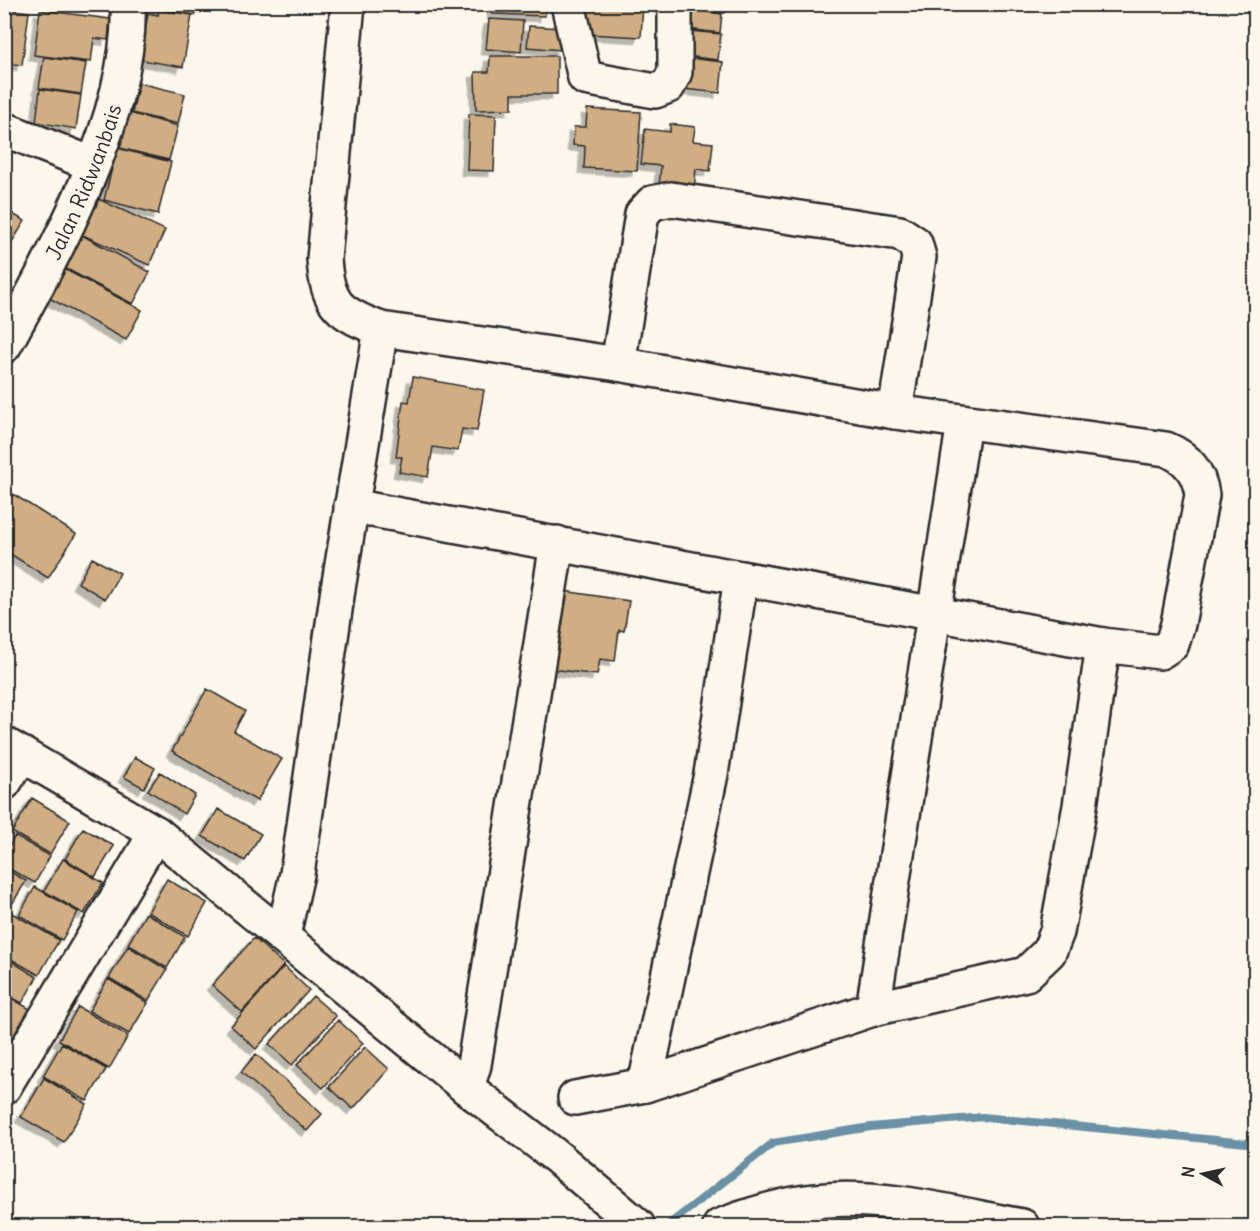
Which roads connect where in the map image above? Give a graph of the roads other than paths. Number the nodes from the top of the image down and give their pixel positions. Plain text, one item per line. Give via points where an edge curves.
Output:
1 (128, 4) edge
2 (348, 4) edge
3 (568, 4) edge
4 (675, 9) dead end
5 (4, 129) edge
6 (92, 164) junction
7 (381, 329) junction
8 (4, 346) edge
9 (618, 364) junction
10 (895, 412) junction
11 (964, 422) junction
12 (351, 506) junction
13 (557, 543) junction
14 (741, 578) junction
15 (935, 613) junction
16 (1103, 645) junction
17 (13, 749) edge
18 (4, 783) edge
19 (156, 833) junction
20 (283, 935) junction
21 (873, 1009) junction
22 (7, 1076) edge
23 (645, 1085) junction
24 (467, 1089) junction
25 (575, 1098) dead end
26 (638, 1227) edge
27 (720, 1227) edge
28 (1022, 1227) edge

1 - 6 street, Jalan Ridwanbais via 118,84
2 - 7 street via 334,133 325,275 331,296 343,312
3 - 4 street via 585,78 655,91 668,86 675,72
5 - 6 street
6 - 8 street, Jalan Ridwanbais via 60,243
7 - 9 street
7 - 12 street
9 - 10 street
9 - 10 street via 642,214 658,200 900,233 915,243 919,257
10 - 11 street
11 - 15 street
11 - 16 street via 1166,449 1187,460 1195,471 1202,495 1172,644 1160,652
12 - 13 street
12 - 20 street via 297,874
13 - 14 street
13 - 24 street via 474,1065
14 - 15 street
14 - 23 street via 711,774
15 - 16 street
15 - 21 street
16 - 21 street via 1080,806 1057,932 1049,952 1026,974
17 - 18 street
17 - 19 street
19 - 20 street
19 - 22 street
20 - 24 street
21 - 23 street
23 - 25 street
24 - 26 street
27 - 28 street via 783,1206 828,1199 927,1206

